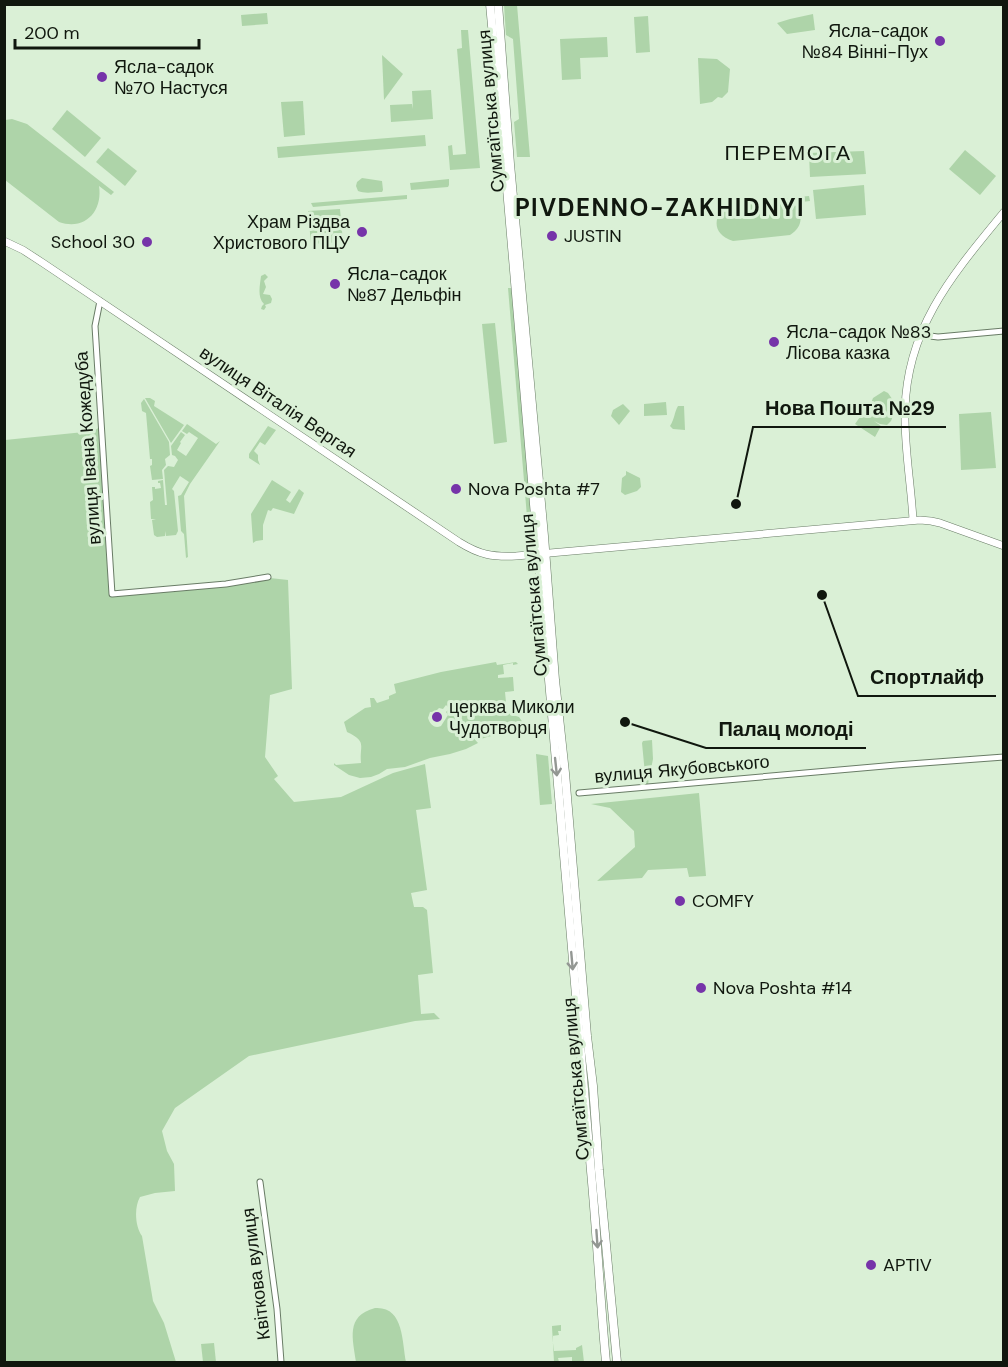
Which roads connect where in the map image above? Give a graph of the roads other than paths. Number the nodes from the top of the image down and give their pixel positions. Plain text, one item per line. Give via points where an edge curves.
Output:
1 (490, 4) edge
2 (498, 4) edge
3 (1004, 212) edge
4 (4, 241) edge
5 (100, 301) junction
6 (923, 330) junction
7 (1004, 331) edge
8 (913, 520) junction
9 (1004, 546) edge
10 (542, 554) junction
11 (268, 577) dead end
12 (1004, 757) edge
13 (579, 793) dead end
14 (593, 1148) junction
15 (260, 1182) dead end
16 (281, 1362) edge
17 (606, 1362) edge
18 (617, 1362) edge

1 - 10 main road, Сумгаїтська вулиця
2 - 10 main road, Сумгаїтська вулиця
3 - 6 street via 945,288
4 - 5 street, вулиця Віталія Вергая
5 - 10 street, вулиця Віталія Вергая via 473,551 494,557
5 - 11 street, вулиця Івана Кожедуба via 95,326 112,594
6 - 7 street via 938,337
6 - 8 street via 910,367 905,407
8 - 9 street, вулиця Віталія Вергая via 932,520
8 - 10 street, вулиця Віталія Вергая
10 - 14 main road, Сумгаїтська вулиця via 593,1086
12 - 13 street, вулиця Якубовського
14 -> 17 main road, Сумгаїтська вулиця
14 - 18 main road, Сумгаїтська вулиця
15 - 16 street, Квіткова вулиця

